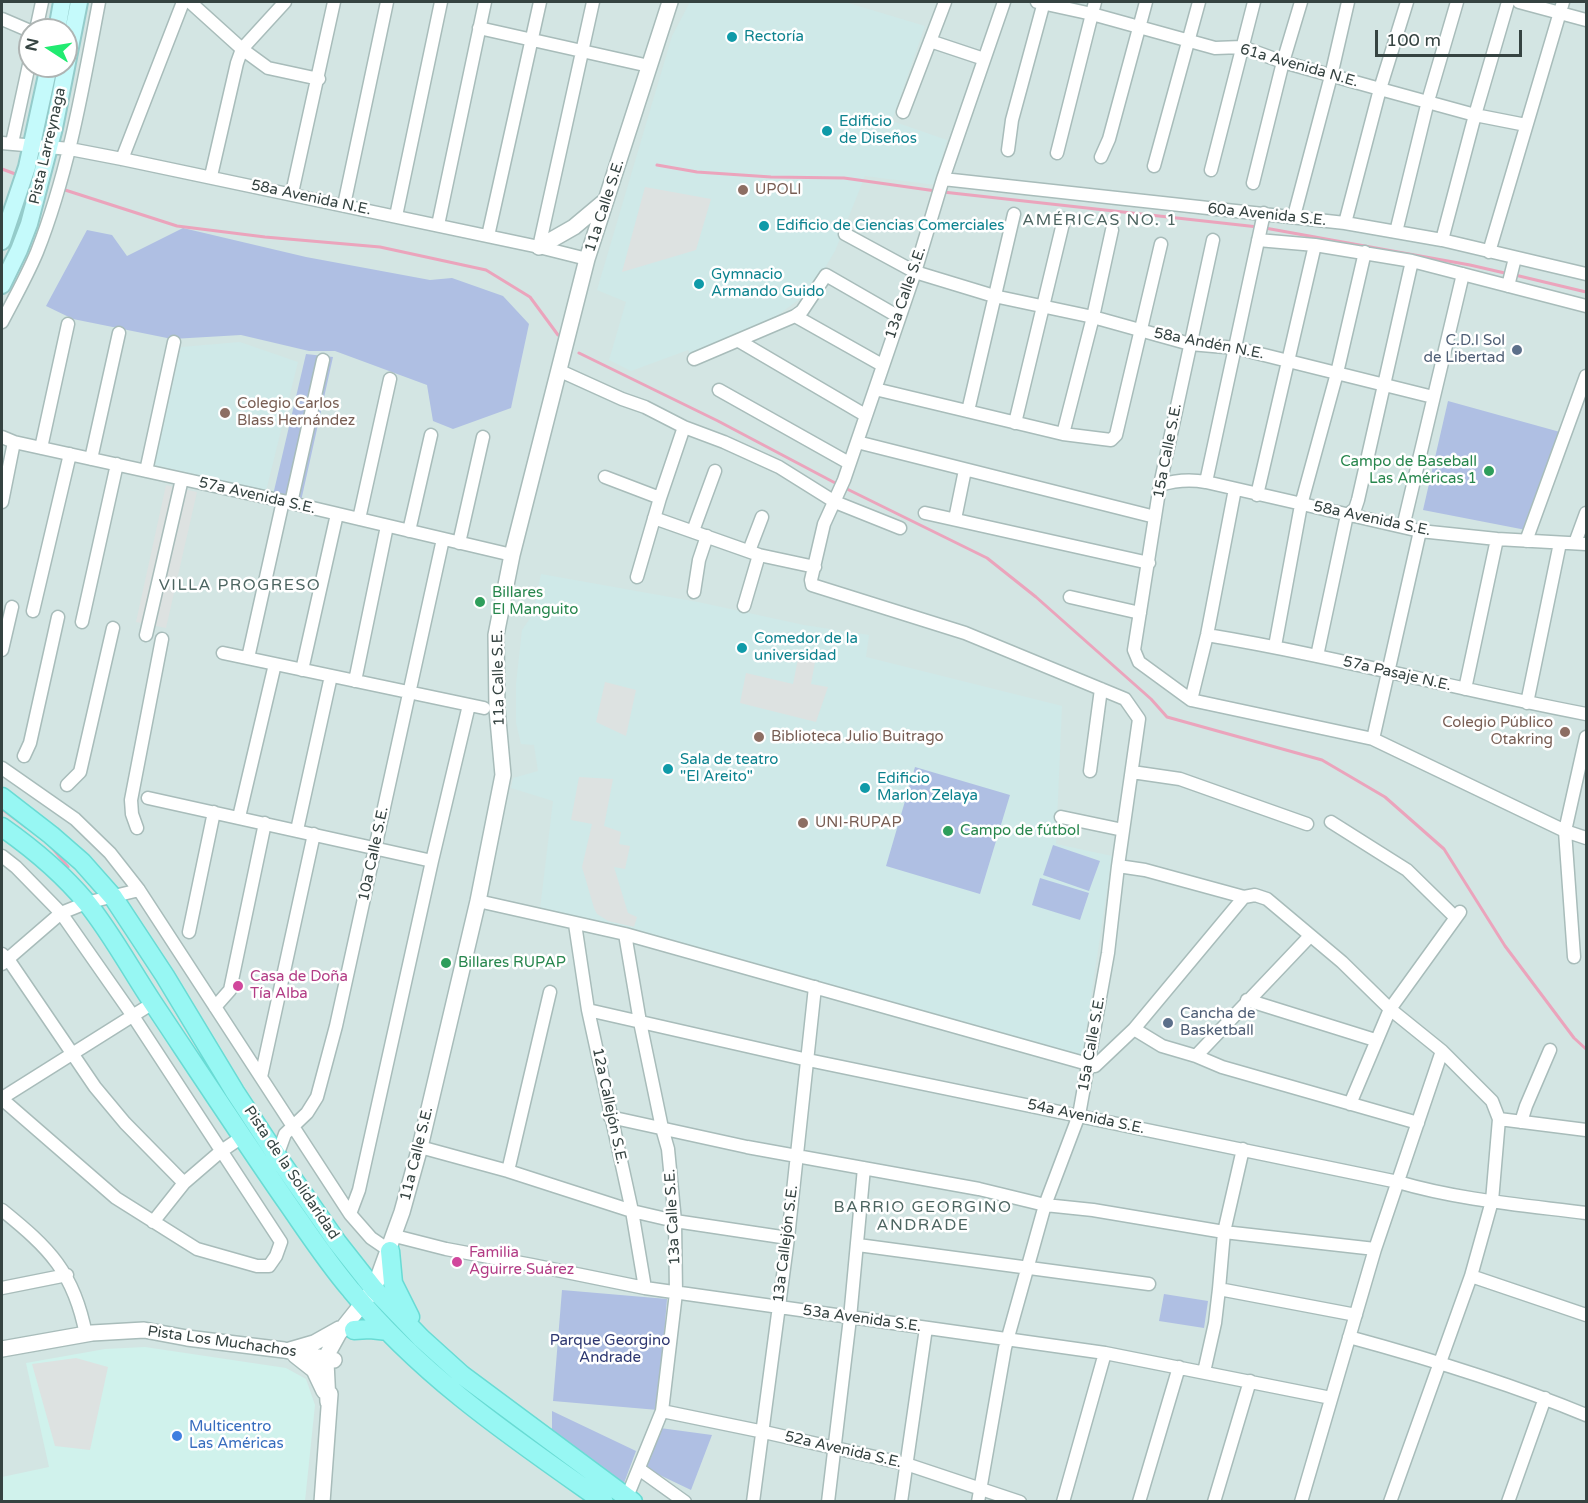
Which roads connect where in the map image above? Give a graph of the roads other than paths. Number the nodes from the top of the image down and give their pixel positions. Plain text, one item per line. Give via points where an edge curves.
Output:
1 (42, 2) edge
2 (62, 2) edge
3 (79, 2) edge
4 (99, 2) edge
5 (190, 2) edge
6 (285, 2) edge
7 (334, 2) edge
8 (387, 2) edge
9 (441, 2) edge
10 (485, 2) edge
11 (540, 2) edge
12 (592, 2) edge
13 (670, 2) edge
14 (945, 2) edge
15 (1004, 2) edge
16 (1041, 2) edge
17 (1095, 2) edge
18 (1146, 2) edge
19 (1199, 2) edge
20 (1254, 2) edge
21 (1301, 2) edge
22 (1348, 2) edge
23 (1407, 2) edge
24 (1457, 2) edge
25 (1509, 2) edge
26 (1519, 2) edge
27 (1562, 7) edge
28 (1092, 14) junction
29 (39, 18) edge
30 (59, 18) edge
31 (2, 20) edge
32 (1587, 20) edge
33 (18, 26) edge
34 (1139, 27) junction
35 (479, 28) junction
36 (531, 40) junction
37 (930, 41) junction
38 (1189, 41) junction
39 (1242, 47) junction
40 (242, 50) junction
41 (582, 50) junction
42 (984, 59) junction
43 (1283, 62) junction
44 (649, 66) junction
45 (1331, 76) junction
46 (25, 78) edge
47 (47, 78) edge
48 (319, 79) junction
49 (1380, 90) junction
50 (1428, 101) junction
51 (903, 112) dead end
52 (1475, 115) junction
53 (1526, 125) junction
54 (7, 143) edge
55 (33, 145) junction
56 (50, 147) junction
57 (70, 149) junction
58 (1008, 150) dead end
59 (1057, 153) dead end
60 (1101, 157) dead end
61 (122, 159) junction
62 (1154, 166) dead end
63 (1211, 170) dead end
64 (36, 175) junction
65 (211, 176) junction
66 (1253, 183) dead end
67 (940, 187) junction
68 (292, 193) junction
69 (605, 201) junction
70 (344, 205) junction
71 (1014, 214) dead end
72 (396, 216) junction
73 (1294, 216) junction
74 (6, 217) edge
75 (1263, 218) junction
76 (1064, 219) dead end
77 (1345, 223) junction
78 (438, 225) junction
79 (1112, 230) dead end
80 (1396, 232) junction
81 (845, 234) dead end
82 (488, 236) junction
83 (1258, 238) junction
84 (1213, 240) dead end
85 (1442, 240) junction
86 (2, 241) edge
87 (1161, 244) dead end
88 (1315, 244) junction
89 (539, 247) junction
90 (1365, 252) junction
91 (1489, 252) junction
92 (587, 259) junction
93 (1412, 261) junction
94 (915, 272) junction
95 (1511, 273) junction
96 (1463, 274) junction
97 (1587, 274) edge
98 (2, 285) edge
99 (994, 296) junction
100 (1587, 306) edge
101 (1043, 307) junction
102 (795, 316) junction
103 (898, 317) junction
104 (1093, 317) junction
105 (2, 322) edge
106 (68, 324) dead end
107 (1142, 330) junction
108 (119, 333) dead end
109 (739, 341) junction
110 (174, 342) dead end
111 (1190, 344) junction
112 (1236, 348) junction
113 (694, 359) dead end
114 (323, 360) dead end
115 (1287, 361) junction
116 (882, 365) junction
117 (558, 370) junction
118 (1337, 373) junction
119 (1587, 376) edge
120 (390, 379) dead end
121 (1384, 385) junction
122 (875, 389) junction
123 (719, 390) dead end
124 (1433, 397) junction
125 (968, 411) junction
126 (1580, 411) edge
127 (865, 415) junction
128 (1016, 423) junction
129 (684, 428) junction
130 (1062, 434) junction
131 (431, 435) dead end
132 (2, 437) edge
133 (483, 437) dead end
134 (14, 442) junction
135 (857, 442) junction
136 (41, 448) junction
137 (70, 454) junction
138 (91, 459) junction
139 (849, 463) junction
140 (117, 464) junction
141 (965, 470) junction
142 (146, 471) junction
143 (715, 471) dead end
144 (605, 477) dead end
145 (182, 479) junction
146 (1206, 482) junction
147 (1160, 485) junction
148 (1235, 489) junction
149 (840, 491) junction
150 (1257, 495) junction
151 (660, 498) junction
152 (2, 502) edge
153 (287, 502) junction
154 (1300, 505) junction
155 (925, 513) dead end
156 (1587, 513) edge
157 (337, 514) junction
158 (1347, 515) junction
159 (762, 517) dead end
160 (1155, 517) junction
161 (654, 518) junction
162 (359, 519) junction
163 (955, 519) junction
164 (387, 526) junction
165 (1403, 527) junction
166 (900, 528) dead end
167 (409, 531) junction
168 (693, 531) junction
169 (1420, 531) junction
170 (707, 536) junction
171 (443, 539) junction
172 (1497, 539) junction
173 (1526, 541) junction
174 (459, 543) junction
175 (1560, 543) junction
176 (1581, 544) edge
177 (754, 553) junction
178 (512, 555) junction
179 (1149, 563) junction
180 (814, 567) junction
181 (637, 577) dead end
182 (694, 592) dead end
183 (1070, 597) dead end
184 (744, 606) dead end
185 (12, 607) dead end
186 (33, 611) dead end
187 (1140, 614) junction
188 (58, 617) dead end
189 (82, 622) dead end
190 (113, 628) dead end
191 (146, 635) dead end
192 (1207, 635) junction
193 (162, 639) dead end
194 (1275, 646) junction
195 (2, 650) edge
196 (223, 653) dead end
197 (1317, 656) junction
198 (248, 658) junction
199 (275, 664) junction
200 (302, 670) junction
201 (1388, 672) junction
202 (331, 676) junction
203 (355, 681) junction
204 (1101, 689) junction
205 (1466, 689) junction
206 (409, 693) junction
207 (1191, 700) junction
208 (1527, 703) junction
209 (469, 705) junction
210 (484, 708) dead end
211 (1587, 714) edge
212 (1587, 737) edge
213 (1372, 739) junction
214 (24, 756) dead end
215 (2, 768) edge
216 (1090, 771) dead end
217 (1132, 772) junction
218 (67, 785) dead end
219 (2, 797) edge
220 (148, 798) dead end
221 (214, 812) junction
222 (239, 818) junction
223 (1061, 818) dead end
224 (1331, 822) dead end
225 (265, 824) junction
226 (1307, 824) dead end
227 (2, 826) edge
228 (137, 828) dead end
229 (297, 830) junction
230 (1123, 830) junction
231 (1565, 831) junction
232 (314, 834) junction
233 (1587, 838) edge
234 (375, 848) junction
235 (2, 856) edge
236 (432, 861) junction
237 (1118, 866) junction
238 (139, 890) junction
239 (113, 897) junction
240 (1244, 897) junction
241 (478, 902) junction
242 (86, 903) junction
243 (61, 914) junction
244 (575, 924) junction
245 (189, 932) dead end
246 (625, 934) junction
247 (1310, 936) junction
248 (1574, 957) dead end
249 (4, 959) edge
250 (815, 987) junction
251 (550, 992) dead end
252 (1247, 1000) junction
253 (153, 1003) junction
254 (215, 1007) junction
255 (1390, 1009) junction
256 (588, 1010) junction
257 (133, 1016) junction
258 (640, 1022) junction
259 (1134, 1029) junction
260 (1375, 1040) junction
261 (1550, 1050) dead end
262 (1442, 1051) junction
263 (73, 1054) junction
264 (1196, 1056) junction
265 (808, 1060) junction
266 (1089, 1065) junction
267 (261, 1077) junction
268 (2, 1099) edge
269 (1350, 1104) junction
270 (1079, 1115) junction
271 (610, 1117) junction
272 (1499, 1119) junction
273 (1521, 1122) junction
274 (1418, 1123) junction
275 (292, 1127) junction
276 (662, 1128) junction
277 (1587, 1130) edge
278 (242, 1137) junction
279 (420, 1147) junction
280 (1243, 1149) junction
281 (220, 1152) junction
282 (277, 1156) junction
283 (796, 1156) junction
284 (864, 1168) junction
285 (508, 1171) junction
286 (1398, 1182) junction
287 (183, 1183) junction
288 (1492, 1201) junction
289 (1045, 1205) junction
290 (2, 1210) edge
291 (632, 1211) junction
292 (1587, 1213) edge
293 (350, 1214) junction
294 (675, 1221) junction
295 (153, 1222) junction
296 (1224, 1232) junction
297 (788, 1238) junction
298 (392, 1244) junction
299 (858, 1245) junction
300 (1375, 1249) junction
301 (1027, 1266) junction
302 (67, 1275) junction
303 (1471, 1276) junction
304 (1149, 1284) dead end
305 (2, 1288) edge
306 (645, 1288) junction
307 (1219, 1288) junction
308 (374, 1289) junction
309 (350, 1290) junction
310 (676, 1293) junction
311 (366, 1308) junction
312 (779, 1308) junction
313 (1356, 1315) junction
314 (1587, 1315) edge
315 (850, 1318) junction
316 (350, 1325) junction
317 (926, 1328) junction
318 (388, 1331) junction
319 (86, 1335) junction
320 (1349, 1337) junction
321 (421, 1338) junction
322 (1007, 1339) junction
323 (2, 1349) edge
324 (284, 1350) junction
325 (1106, 1353) junction
326 (331, 1359) junction
327 (1441, 1362) junction
328 (1179, 1367) junction
329 (1204, 1372) junction
330 (1250, 1381) junction
331 (1331, 1398) junction
332 (1545, 1398) junction
333 (328, 1402) junction
334 (662, 1411) junction
335 (1587, 1415) edge
336 (764, 1432) junction
337 (834, 1449) junction
338 (906, 1464) junction
339 (639, 1470) junction
340 (981, 1487) junction
341 (625, 1500) edge
342 (322, 1502) edge
343 (604, 1502) edge
344 (685, 1502) edge
345 (753, 1502) edge
346 (828, 1502) edge
347 (901, 1502) edge
348 (978, 1502) edge
349 (1020, 1502) edge
350 (1063, 1502) edge
351 (1139, 1502) edge
352 (1214, 1502) edge
353 (1301, 1502) edge
354 (1390, 1502) edge
355 (1508, 1502) edge

1 - 29 street
2 - 30 main road
3 - 56 main road, Pista Larreynaga
4 - 57 street
5 - 40 street
5 - 61 street
6 - 40 street
7 - 48 street
8 - 70 street
9 - 72 street
10 - 35 street
11 - 36 street
12 - 41 street
13 - 44 street, 11a Calle S.E.
14 - 37 street
15 - 42 street, 13a Calle S.E.
16 - 28 street, 61a Avenida N.E.
16 - 58 street
17 - 28 street
18 - 34 street
19 - 38 street
20 - 39 street
21 - 43 street
22 - 45 street
23 - 49 street
24 - 50 street
25 - 52 street
26 - 27 street
27 - 32 street
27 - 53 street
28 - 34 street, 61a Avenida N.E.
28 - 59 street
31 - 33 street
34 - 38 street, 61a Avenida N.E.
34 - 60 street
35 - 36 street
35 - 78 street
36 - 41 street
36 - 82 street
37 - 42 street
37 - 51 street
38 - 39 street, 61a Avenida N.E. via 1215,48
38 - 62 street
39 - 43 street, 61a Avenida N.E.
39 - 63 street
40 - 48 street via 268,68
40 - 65 street
41 - 44 street
41 - 89 street
42 - 67 street, 13a Calle S.E.
43 - 45 street, 61a Avenida N.E.
43 - 66 street
44 - 69 street, 11a Calle S.E.
45 - 49 street, 61a Avenida N.E.
45 - 73 street
46 - 54 street
47 - 55 main road, Pista Larreynaga
48 - 68 street
49 - 50 street, 61a Avenida N.E.
49 - 77 street
50 - 52 street, 61a Avenida N.E.
50 - 80 street
52 - 53 street, 61a Avenida N.E.
52 - 85 street
53 - 91 street
54 - 55 street
55 - 56 street, 58a Avenida N.E.
55 - 64 main road, Pista Larreynaga
56 - 57 street, 58a Avenida N.E.
56 - 64 main road, Pista Larreynaga
57 - 61 street, 58a Avenida N.E.
57 - 105 street via 32,264
61 - 65 street, 58a Avenida N.E.
64 - 74 main road, Pista Larreynaga via 21,183
64 - 98 main road, Pista Larreynaga via 29,224
65 - 68 street, 58a Avenida N.E.
67 - 75 street, 60a Avenida S.E. via 1201,208
67 - 94 street, 13a Calle S.E.
68 - 70 street, 58a Avenida N.E.
69 - 89 street via 574,227
69 - 92 street, 11a Calle S.E.
70 - 72 street, 58a Avenida N.E.
71 - 99 street
72 - 78 street, 58a Avenida N.E.
73 - 75 street, 60a Avenida S.E.
73 - 77 street, 60a Avenida S.E.
74 - 86 main road, Pista Larreynaga
75 - 83 street
76 - 101 street
77 - 80 street, 60a Avenida S.E.
78 - 82 street, 58a Avenida N.E.
79 - 104 street
80 - 85 street, 60a Avenida S.E.
81 - 94 street, 58a Andén N.E.
82 - 89 street, 58a Avenida N.E.
83 - 88 street
83 - 112 street
84 - 111 street, 15a Calle S.E.
85 - 91 street, 60a Avenida S.E.
87 - 107 street
88 - 90 street
88 - 115 street
89 - 92 street, 58a Avenida N.E.
90 - 93 street
90 - 118 street
91 - 95 street, 60a Avenida S.E.
92 - 117 street, 11a Calle S.E.
93 - 96 street
93 - 121 street
94 - 99 street, 58a Andén N.E.
94 - 103 street, 13a Calle S.E.
95 - 96 street
95 - 97 street, 60a Avenida S.E.
95 - 100 street
96 - 124 street
99 - 101 street, 58a Andén N.E.
99 - 125 street
101 - 104 street, 58a Andén N.E.
101 - 128 street
102 - 103 street via 826,276
102 - 109 street
102 - 116 street
103 - 116 street, 13a Calle S.E.
104 - 107 street, 58a Andén N.E.
104 - 130 street
106 - 136 street
107 - 111 street, 58a Andén N.E.
107 - 130 street via 1116,435 1111,440
108 - 138 street
109 - 113 street
109 - 127 street
110 - 142 street
111 - 112 street, 58a Andén N.E.
111 - 147 street, 15a Calle S.E.
112 - 115 street, 58a Andén N.E.
112 - 146 street
114 - 153 street
115 - 118 street, 58a Andén N.E.
115 - 150 street
116 - 122 street, 13a Calle S.E.
117 - 129 street
117 - 178 street, 11a Calle S.E.
118 - 121 street, 58a Andén N.E.
118 - 154 street
119 - 126 street
120 - 162 street
121 - 124 street, 58a Andén N.E.
121 - 158 street via 1358,500
122 - 125 street
122 - 127 street, 13a Calle S.E.
123 - 139 street
124 - 165 street
125 - 128 street
126 - 173 street
127 - 135 street, 13a Calle S.E.
128 - 130 street
129 - 149 street
129 - 151 street
131 - 167 street
132 - 134 street, 57a Avenida S.E.
133 - 174 street
134 - 136 street, 57a Avenida S.E.
134 - 152 street
135 - 139 street, 13a Calle S.E.
135 - 141 street
136 - 137 street, 57a Avenida S.E.
137 - 138 street, 57a Avenida S.E.
137 - 186 street
138 - 140 street, 57a Avenida S.E.
139 - 149 street, 13a Calle S.E.
140 - 142 street, 57a Avenida S.E.
140 - 189 street
141 - 160 street
141 - 163 street
142 - 145 street, 57a Avenida S.E.
143 - 168 street
144 - 151 street
145 - 153 street, 57a Avenida S.E.
145 - 191 street
146 - 147 street, 58a Avenida S.E. via 1177,480
146 - 148 street, 58a Avenida S.E.
147 - 160 street, 15a Calle S.E.
148 - 150 street, 58a Avenida S.E.
148 - 192 street
149 - 166 street
149 - 180 street, 13a Calle S.E. via 824,524
150 - 154 street, 58a Avenida S.E.
151 - 161 street
153 - 157 street, 57a Avenida S.E.
153 - 198 street
154 - 158 street, 58a Avenida S.E.
154 - 194 street
155 - 163 street
156 - 176 street
157 - 162 street, 57a Avenida S.E.
157 - 200 street
158 - 165 street, 58a Avenida S.E.
158 - 197 street
159 - 177 street
160 - 179 street, 15a Calle S.E.
161 - 168 street
161 - 181 street
162 - 164 street, 57a Avenida S.E.
163 - 179 street
164 - 167 street, 57a Avenida S.E.
164 - 203 street
165 - 169 street, 58a Avenida S.E.
167 - 171 street, 57a Avenida S.E.
168 - 170 street
169 - 172 street, 58a Avenida S.E.
169 - 201 street
170 - 177 street
170 - 182 street
171 - 174 street, 57a Avenida S.E.
171 - 206 street, 10a Calle S.E.
172 - 173 street, 58a Avenida S.E.
172 - 205 street
173 - 175 street, 58a Avenida S.E.
174 - 178 street, 57a Avenida S.E.
175 - 176 street, 58a Avenida S.E.
175 - 208 street
177 - 180 street
177 - 184 street
178 - 241 street, 11a Calle S.E. via 496,635 503,775
179 - 187 street, 15a Calle S.E.
180 - 204 street, 13a Calle S.E. via 812,585 965,633
183 - 187 street
185 - 195 street
187 - 207 street, 15a Calle S.E. via 1134,650 1139,662
188 - 214 street
190 - 218 street via 80,772
192 - 194 street, 57a Pasaje N.E.
192 - 207 street
193 - 228 street via 131,800
194 - 197 street, 57a Pasaje N.E.
196 - 198 street
197 - 201 street, 57a Pasaje N.E.
198 - 199 street
199 - 200 street
199 - 222 street
200 - 202 street
201 - 205 street, 57a Pasaje N.E.
201 - 213 street
202 - 203 street
202 - 229 street
203 - 206 street
204 - 216 street
204 - 217 street, 15a Calle S.E. via 1125,699 1139,720
205 - 208 street, 57a Pasaje N.E.
206 - 209 street
206 - 234 street, 10a Calle S.E.
207 - 213 street
208 - 211 street, 57a Pasaje N.E.
209 - 210 street
209 - 236 street
212 - 231 street
213 - 231 street
215 - 238 street via 75,819 110,853
217 - 226 street via 1180,779
217 - 230 street, 15a Calle S.E.
219 - 239 main road, Pista de la Solidaridad via 82,862
220 - 221 street
221 - 222 street
221 - 245 street
222 - 225 street
223 - 230 street
224 - 255 street via 1407,870 1457,915
225 - 229 street
225 - 254 street via 230,990
227 - 242 main road, Pista de la Solidaridad
229 - 232 street
230 - 237 street, 15a Calle S.E.
231 - 233 street
231 - 248 street
232 - 234 street
232 - 267 street
234 - 236 street
234 - 275 street, 10a Calle S.E. via 317,1097
235 - 243 street
236 - 293 street via 359,1190
237 - 240 street
237 - 266 street, 15a Calle S.E.
238 - 239 street
238 - 254 street
239 - 242 street
239 - 282 main road, Pista de la Solidaridad
240 - 247 street via 1268,899
240 - 259 street
241 - 244 street
241 - 279 street, 11a Calle S.E.
242 - 243 street
242 - 253 main road, Pista de la Solidaridad
243 - 249 street
243 - 257 street
244 - 246 street
244 - 256 street, 12a Callejón S.E.
246 - 250 street
246 - 258 street, 13a Calle S.E.
247 - 252 street
247 - 255 street
249 - 263 street
250 - 265 street, 13a Callejón S.E.
250 - 266 street
251 - 285 street
252 - 260 street
252 - 264 street
253 - 257 street
253 - 278 main road, Pista de la Solidaridad
254 - 267 street
255 - 260 street
255 - 262 street
256 - 258 street, 54a Avenida S.E.
256 - 271 street, 12a Callejón S.E.
257 - 263 street
257 - 281 street
258 - 265 street, 54a Avenida S.E.
258 - 276 street, 13a Calle S.E.
259 - 264 street via 1162,1046
259 - 266 street via 1095,1066
260 - 269 street
261 - 273 street
262 - 272 street via 1492,1101
262 - 274 street
263 - 268 street
263 - 287 street via 124,1123
264 - 269 street
265 - 270 street, 54a Avenida S.E.
265 - 283 street, 13a Callejón S.E.
266 - 270 street, 15a Calle S.E.
267 - 275 street
268 - 295 street via 116,1198
269 - 274 street
270 - 280 street, 54a Avenida S.E.
270 - 289 street, 15a Calle S.E.
271 - 276 street
271 - 291 street, 12a Callejón S.E.
272 - 273 street
272 - 288 street
273 - 277 street
274 - 286 street
275 - 282 street, 10a Calle S.E. via 281,1141
275 - 293 street
276 - 283 street
276 - 294 street, 13a Calle S.E. via 668,1149
278 - 281 street
278 - 309 main road, Pista de la Solidaridad
279 - 285 street
279 - 298 street, 11a Calle S.E.
280 - 286 street, 54a Avenida S.E.
280 - 296 street
281 - 287 street
281 - 295 street via 281,1242 269,1266 197,1249
282 - 308 main road, Pista de la Solidaridad
283 - 284 street
283 - 297 street, 13a Callejón S.E.
284 - 289 street
284 - 299 street
285 - 291 street
286 - 288 street, 54a Avenida S.E.
286 - 300 street
287 - 295 street
288 - 292 street, 54a Avenida S.E.
288 - 303 street
289 - 296 street
289 - 301 street, 15a Calle S.E.
290 - 302 street via 32,1235
291 - 294 street
291 - 306 street, 12a Callejón S.E.
293 - 298 street via 371,1238
294 - 297 street
294 - 310 street, 13a Calle S.E.
296 - 300 street
296 - 307 street
297 - 312 street, 13a Callejón S.E.
298 - 306 street, 53a Avenida S.E. via 446,1249
298 - 308 street, 11a Calle S.E.
298 - 321 main road via 393,1283
299 - 301 street
299 - 315 street
300 - 313 street
301 - 304 street
301 - 322 street, 15a Calle S.E.
302 - 305 street
302 - 319 street
303 - 314 street
303 - 327 street
306 - 310 street, 53a Avenida S.E.
307 - 313 street
307 - 329 street
308 - 311 street, 11a Calle S.E.
308 - 321 main road, Pista de la Solidaridad
309 - 311 main road, Pista de la Solidaridad
309 - 316 main road
310 - 312 street, 53a Avenida S.E.
310 - 334 street, 13a Calle S.E.
311 - 316 street, 11a Calle S.E.
311 - 318 main road, Pista de la Solidaridad
312 - 315 street, 53a Avenida S.E.
312 - 336 street, 13a Callejón S.E.
313 - 320 street
315 - 317 street, 53a Avenida S.E.
315 - 337 street
316 - 318 main road
316 - 324 street via 314,1343
316 - 326 street, 11a Calle S.E.
317 - 322 street, 53a Avenida S.E.
317 - 338 street
318 - 343 main road, Pista de la Solidaridad via 448,1389
319 - 323 street, Pista Los Muchachos
319 - 324 street, Pista Los Muchachos via 144,1330
320 - 327 street
320 - 331 street
321 - 341 main road, Pista de la Solidaridad via 462,1375
322 - 325 street, 53a Avenida S.E.
322 - 340 street, 15a Calle S.E.
324 - 326 street, Pista Los Muchachos
324 - 333 street via 314,1370
325 - 328 street, 53a Avenida S.E.
325 - 350 street
326 - 333 street
327 - 332 street
327 - 354 street
328 - 329 street, 53a Avenida S.E.
328 - 351 street
329 - 330 street, 53a Avenida S.E.
330 - 331 street, 53a Avenida S.E.
330 - 352 street
331 - 353 street
332 - 335 street
332 - 355 street
333 - 342 street
334 - 336 street, 52a Avenida S.E.
334 - 339 street, 13a Calle S.E.
336 - 337 street, 52a Avenida S.E.
336 - 345 street, 13a Callejón S.E.
337 - 338 street, 52a Avenida S.E.
337 - 346 street
338 - 340 street, 52a Avenida S.E.
338 - 347 street
339 - 341 street, 13a Calle S.E.
339 - 344 street
340 - 348 street, 15a Calle S.E.
340 - 349 street, 52a Avenida S.E.

